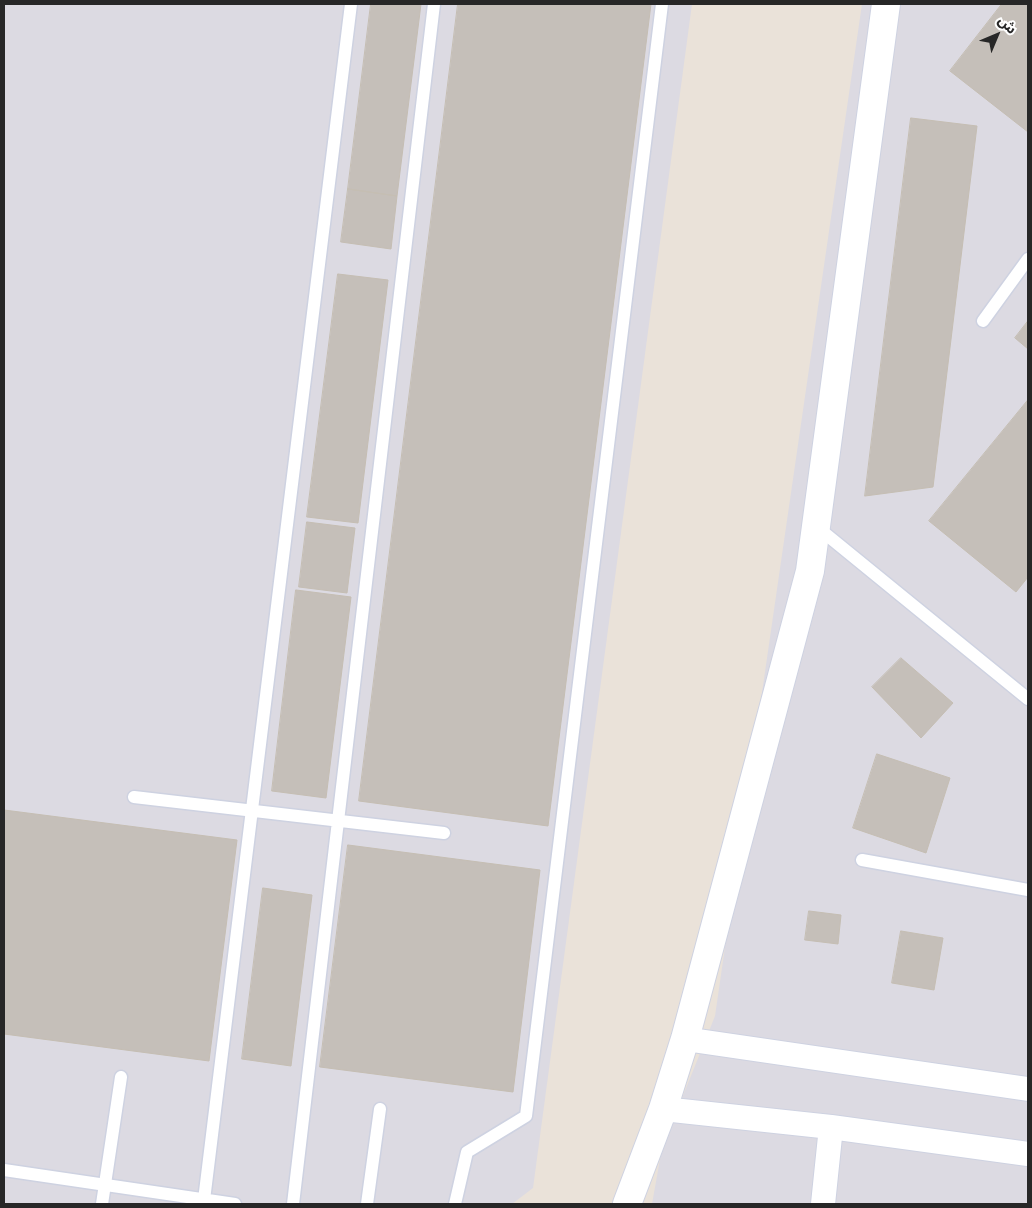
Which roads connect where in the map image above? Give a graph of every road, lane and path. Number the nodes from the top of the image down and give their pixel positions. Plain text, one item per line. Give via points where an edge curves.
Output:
1 (351, 4) edge
2 (434, 4) edge
3 (662, 4) edge
4 (886, 4) edge
5 (1028, 259) edge
6 (983, 321) dead end
7 (816, 527) junction
8 (1028, 698) edge
9 (134, 797) dead end
10 (252, 810) junction
11 (338, 821) junction
12 (444, 833) dead end
13 (862, 860) dead end
14 (1028, 890) edge
15 (686, 1039) junction
16 (121, 1076) dead end
17 (1028, 1089) edge
18 (380, 1109) dead end
19 (663, 1109) junction
20 (831, 1128) junction
21 (1028, 1154) edge
22 (4, 1170) edge
23 (105, 1185) junction
24 (204, 1200) junction
25 (102, 1204) edge
26 (235, 1204) edge
27 (293, 1204) edge
28 (367, 1204) edge
29 (455, 1204) edge
30 (627, 1204) edge
31 (823, 1204) edge

1 - 10 lane
2 - 11 lane
3 - 29 lane via 526,1116 467,1152
4 - 7 street
5 - 6 lane
7 - 8 lane
7 - 15 street via 810,571
9 - 10 lane
10 - 11 lane
10 - 24 lane
11 - 12 lane
11 - 27 lane
13 - 14 lane
15 - 17 street
15 - 19 street
16 - 23 lane
18 - 28 lane
19 - 20 street
19 - 30 street
20 - 21 street
20 - 31 street
22 - 23 lane
23 - 24 lane
23 - 25 lane
24 - 26 lane

